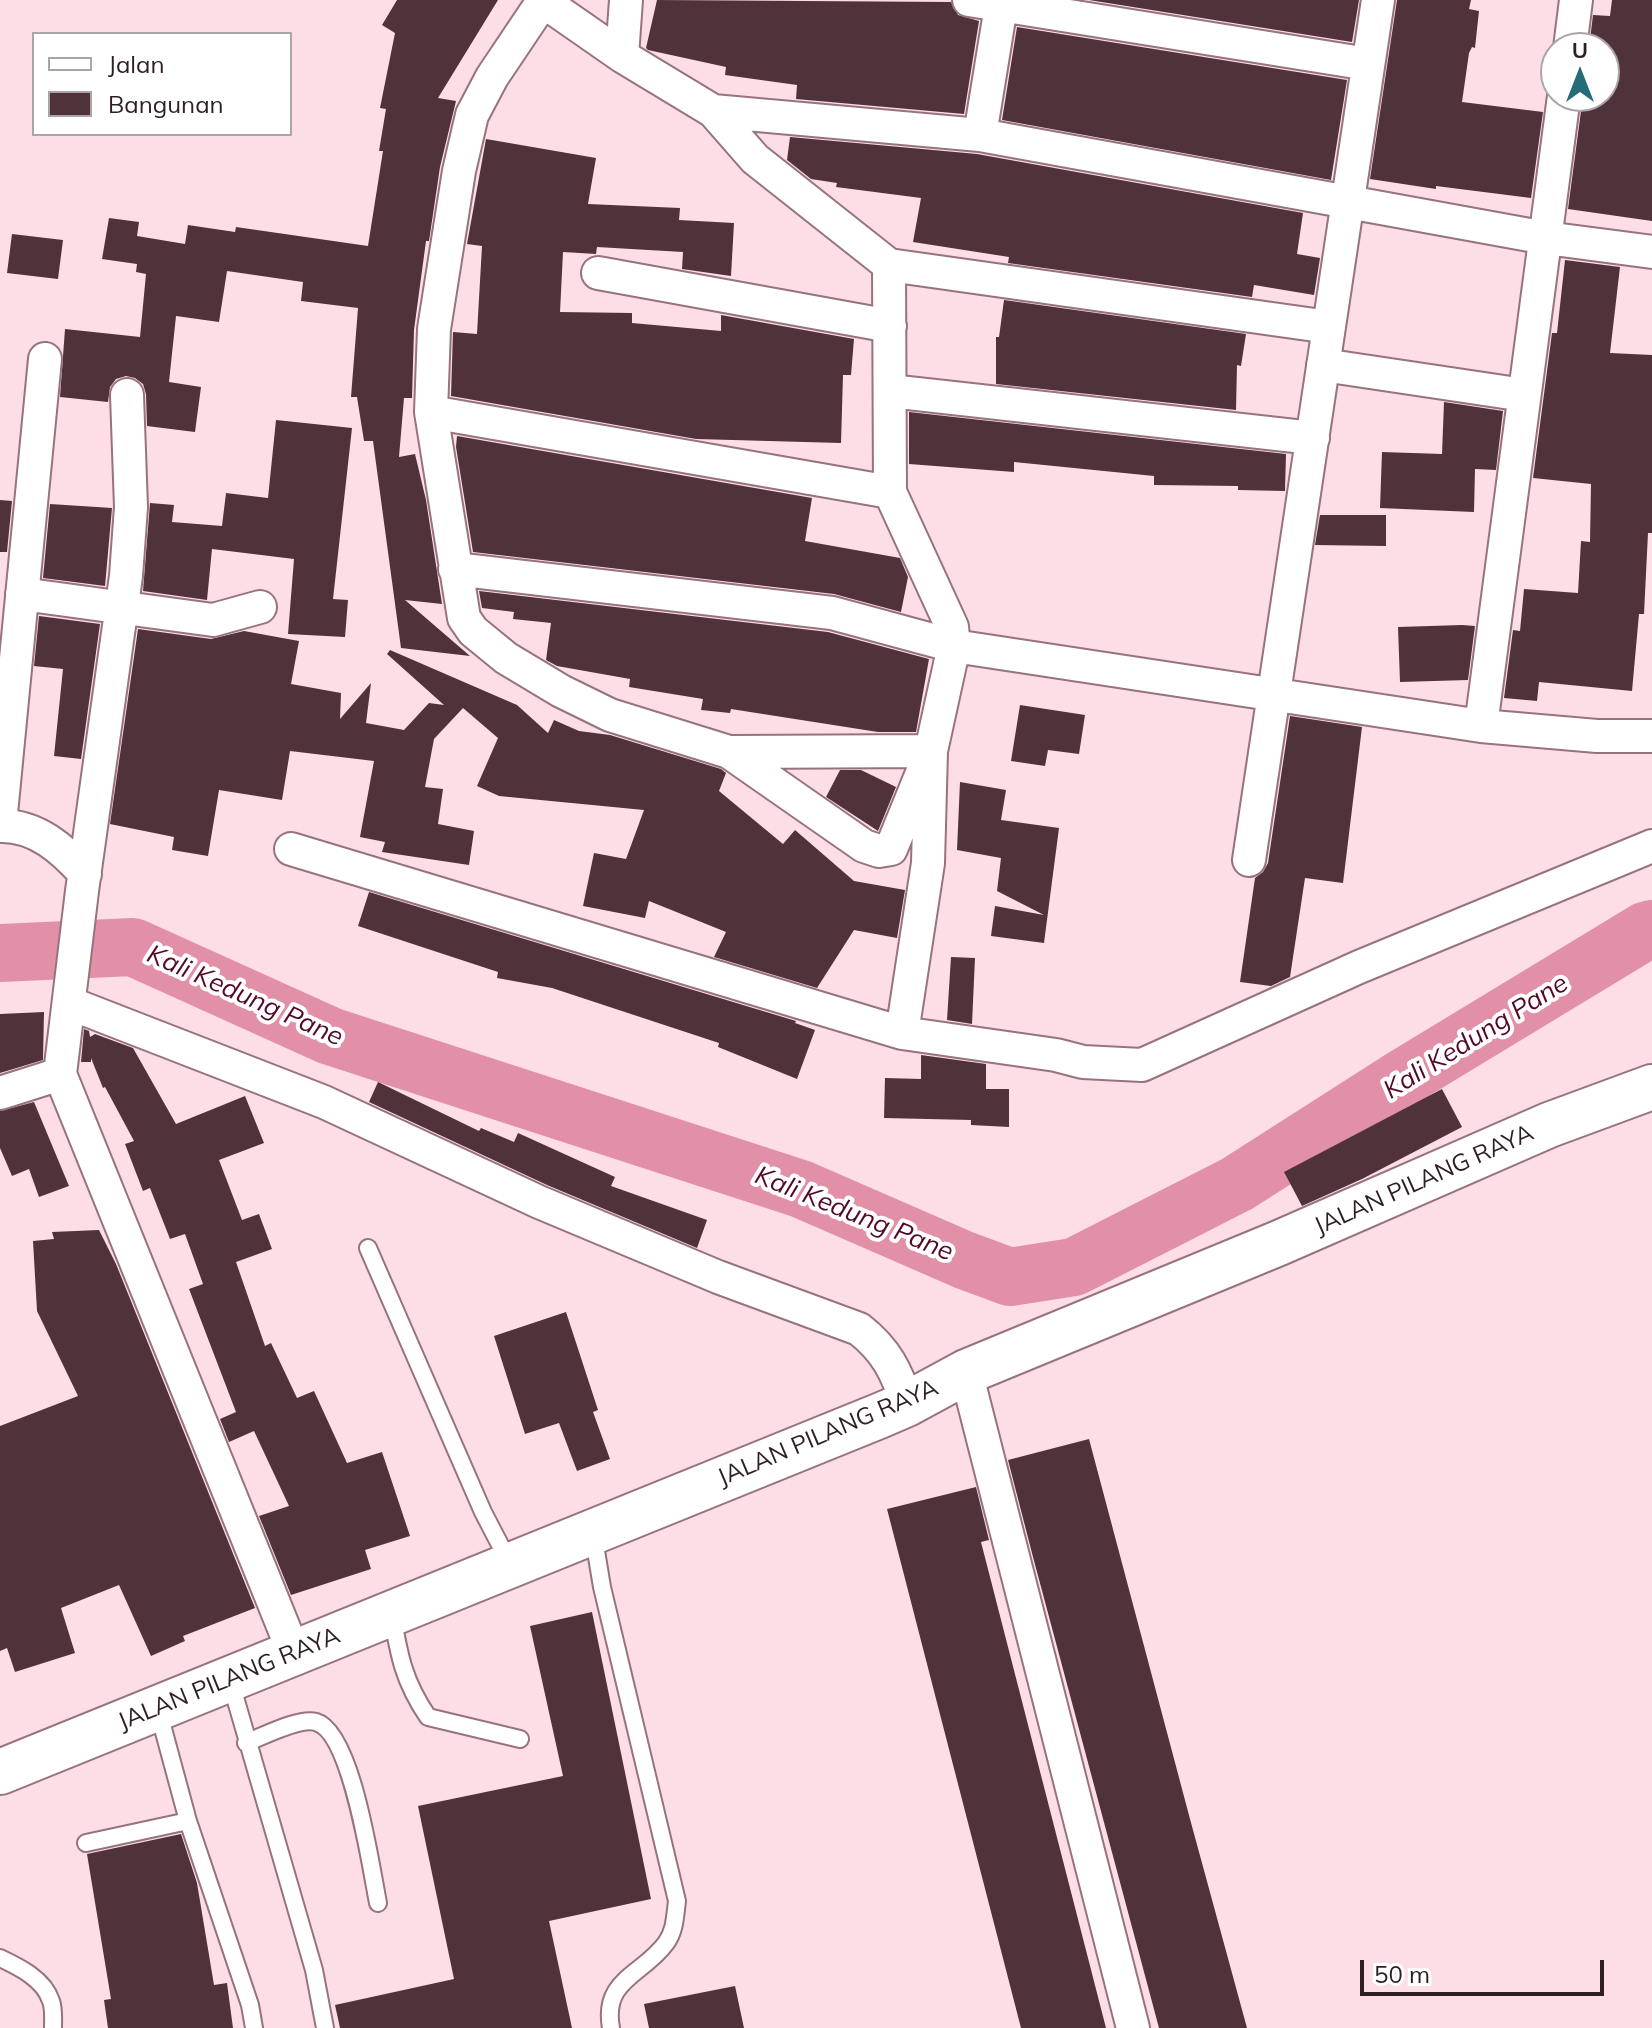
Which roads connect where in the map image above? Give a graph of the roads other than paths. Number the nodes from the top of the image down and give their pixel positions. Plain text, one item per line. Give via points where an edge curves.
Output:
1 (626, 0) edge
2 (969, 0) edge
3 (1378, 0) edge
4 (1576, 0) edge
5 (542, 1) edge
6 (1001, 3) edge
7 (1572, 32) edge
8 (622, 56) junction
9 (1368, 64) junction
10 (713, 111) junction
11 (1562, 112) edge
12 (980, 135) junction
13 (1348, 202) junction
14 (1546, 238) junction
15 (1652, 252) edge
16 (889, 265) junction
17 (598, 273) dead end
18 (890, 326) junction
19 (1329, 327) junction
20 (45, 359) dead end
21 (1323, 365) junction
22 (890, 391) junction
23 (127, 395) dead end
24 (1524, 395) junction
25 (431, 412) junction
26 (1313, 438) junction
27 (890, 492) junction
28 (455, 569) junction
29 (22, 594) junction
30 (260, 607) dead end
31 (123, 608) junction
32 (954, 646) junction
33 (1272, 694) junction
34 (1481, 726) junction
35 (1652, 736) edge
36 (931, 751) junction
37 (729, 752) junction
38 (0, 825) edge
39 (1652, 846) edge
40 (291, 849) dead end
41 (1249, 860) dead end
42 (84, 883) junction
43 (71, 995) junction
44 (902, 1033) junction
45 (60, 1074) junction
46 (1652, 1087) edge
47 (0, 1093) edge
48 (368, 1248) dead end
49 (966, 1372) junction
50 (907, 1404) junction
51 (593, 1532) junction
52 (511, 1565) junction
53 (392, 1612) junction
54 (294, 1653) junction
55 (229, 1679) junction
56 (158, 1708) junction
57 (520, 1739) dead end
58 (246, 1743) junction
59 (0, 1772) edge
60 (188, 1821) junction
61 (86, 1843) dead end
62 (378, 1903) dead end
63 (0, 1958) edge
64 (53, 2028) edge
65 (254, 2028) edge
66 (325, 2028) edge
67 (611, 2028) edge
68 (1133, 2028) edge

1 - 8 street
2 - 6 street
3 - 9 street
4 - 7 street
5 - 8 street
5 - 25 street via 472,115 434,329
6 - 9 street
6 - 12 street
8 - 10 street
9 - 13 street
10 - 12 street
10 - 16 street via 755,159
11 - 14 street
12 - 13 street
13 - 14 street
13 - 19 street
14 - 15 street
14 - 24 street
16 - 18 street
16 - 19 street
17 - 18 street
18 - 22 street
19 - 21 street
20 - 29 street
21 - 24 street
21 - 26 street
22 - 26 street
22 - 27 street
23 - 31 street via 131,507
24 - 34 street
25 - 27 street
25 - 28 street
26 - 33 street
27 - 32 street via 942,601
28 - 32 street via 832,613
28 - 37 street via 464,618 506,658 610,715
29 - 31 street
29 - 38 street
30 - 31 street via 213,620
31 - 42 street
32 - 33 street
32 - 36 street
33 - 34 street
33 - 41 street
34 - 35 street
36 - 37 street
36 - 37 street via 891,849 879,851 864,846
36 - 44 street via 928,863
38 - 42 street via 16,825 46,838 68,855
39 - 44 street via 1509,902 1142,1065 1083,1062
40 - 44 street
42 - 43 street
43 - 45 street
43 - 50 street via 324,1102 553,1208 859,1329 888,1357
45 - 47 street
45 - 54 street
46 - 49 highway, JALAN PILANG RAYA via 1549,1125
48 - 52 lane
49 - 50 highway, JALAN PILANG RAYA
49 - 68 street
50 - 51 highway, JALAN PILANG RAYA
51 - 52 highway, JALAN PILANG RAYA
51 - 67 lane via 677,1901 665,1944 613,1996
52 - 53 highway, JALAN PILANG RAYA
53 - 54 highway, JALAN PILANG RAYA
53 - 57 lane via 400,1663 428,1717
54 - 55 highway, JALAN PILANG RAYA
55 - 56 highway, JALAN PILANG RAYA
55 - 58 lane
56 - 59 highway, JALAN PILANG RAYA
56 - 60 lane
58 - 62 lane via 299,1722 316,1722 331,1732 351,1776
58 - 66 lane via 314,1970
60 - 61 lane
60 - 65 lane
63 - 64 lane via 40,1984 51,2000

